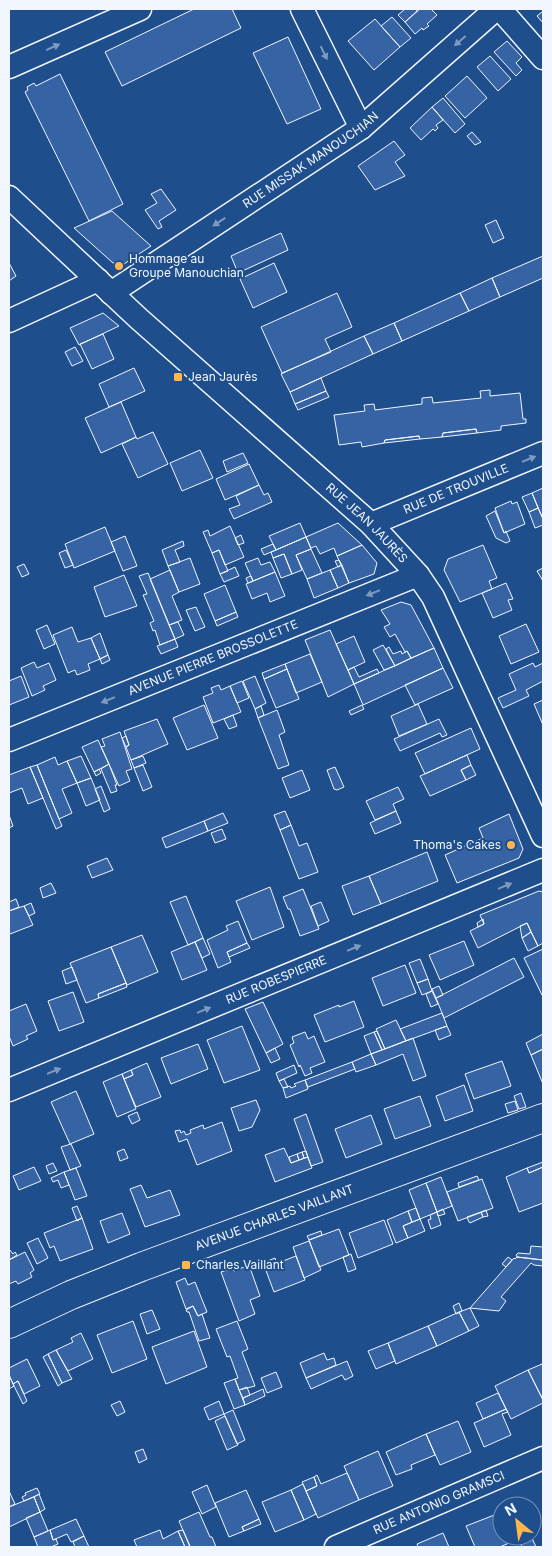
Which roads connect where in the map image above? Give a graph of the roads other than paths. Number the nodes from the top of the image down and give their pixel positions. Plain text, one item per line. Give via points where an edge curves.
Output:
1 (140, 9) edge
2 (302, 9) edge
3 (498, 9) edge
4 (543, 58) edge
5 (9, 67) edge
6 (361, 128) junction
7 (9, 197) edge
8 (104, 286) junction
9 (9, 321) edge
10 (543, 453) edge
11 (371, 524) junction
12 (418, 575) junction
13 (9, 740) edge
14 (543, 836) edge
15 (543, 870) edge
16 (9, 1090) edge
17 (543, 1118) edge
18 (9, 1324) edge
19 (543, 1458) edge
20 (336, 1547) edge

5 -> 1 street
2 -> 6 street
3 - 4 street
3 -> 6 street, RUE MISSAK MANOUCHIAN
6 -> 8 street, RUE MISSAK MANOUCHIAN
7 - 8 street, RUE JEAN JAURÈS
8 - 9 street
8 - 11 street, RUE JEAN JAURÈS
11 -> 10 street, RUE DE TROUVILLE
11 - 12 street, RUE JEAN JAURÈS
12 -> 13 street, AVENUE PIERRE BROSSOLETTE
12 - 14 street, RUE JEAN JAURÈS via 433,597
16 -> 15 street, RUE ROBESPIERRE
17 - 18 main road, AVENUE CHARLES VAILLANT via 141,1267
19 - 20 street, RUE ANTONIO GRAMSCI

